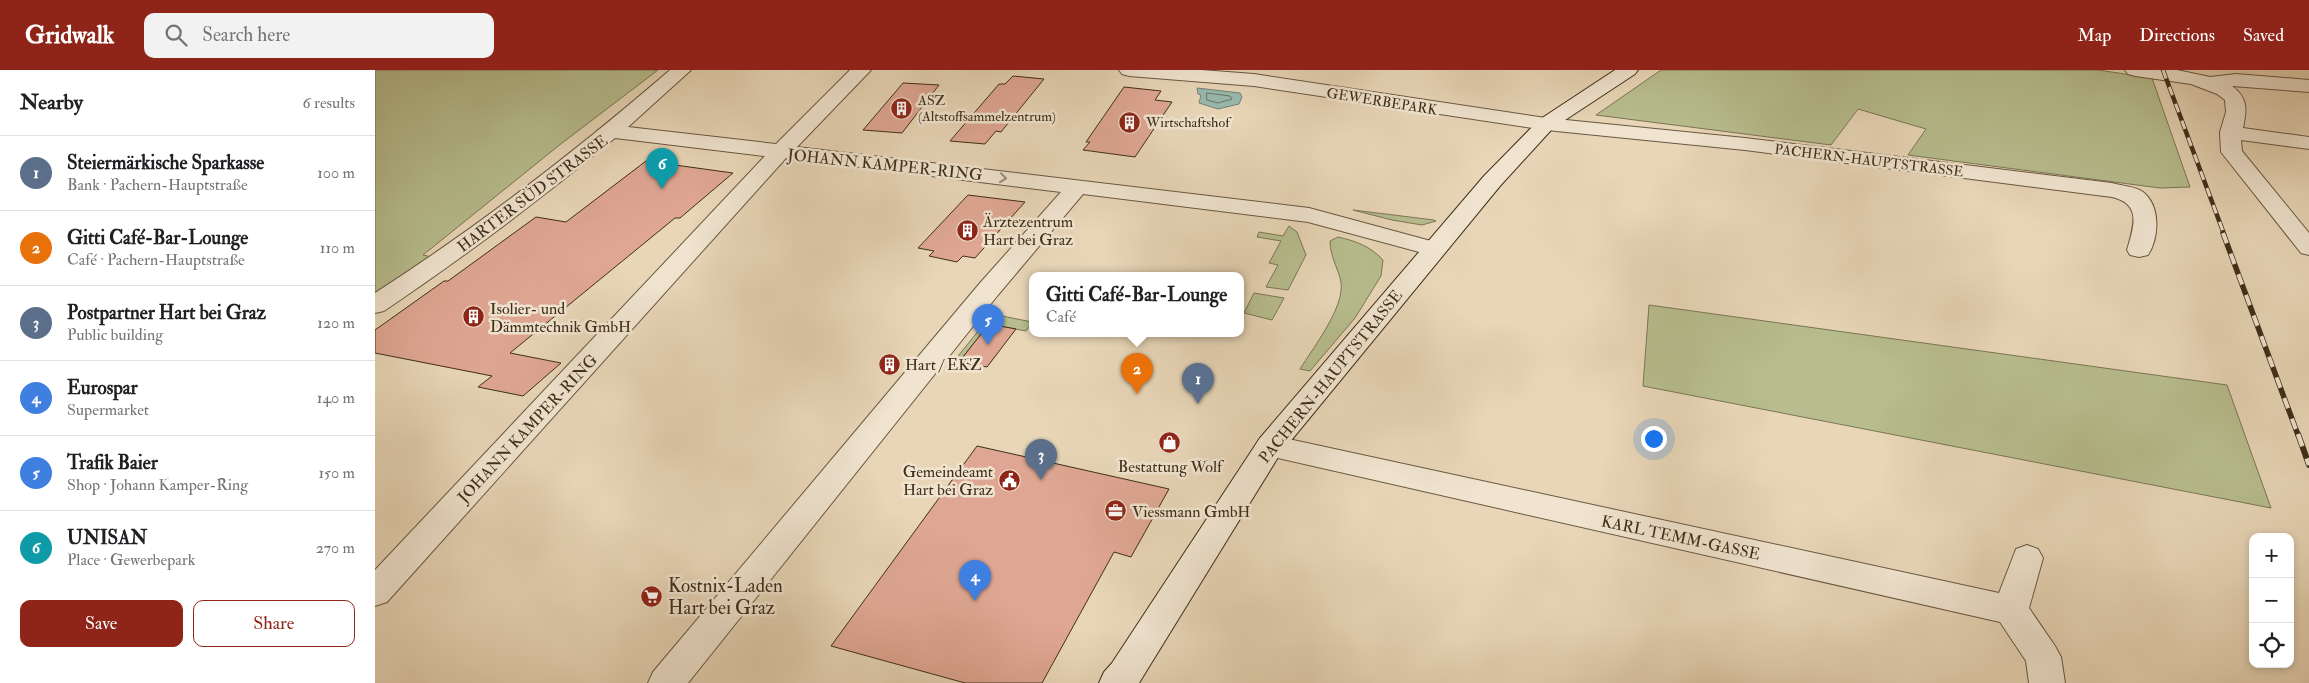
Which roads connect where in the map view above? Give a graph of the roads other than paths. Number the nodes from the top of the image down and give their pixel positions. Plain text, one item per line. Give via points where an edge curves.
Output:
1 (681, 70) edge
2 (861, 70) edge
3 (1129, 70) edge
4 (1628, 70) edge
5 (2135, 70) edge
6 (2211, 83) junction
7 (2309, 86) edge
8 (1546, 124) junction
9 (612, 132) junction
10 (2230, 132) junction
11 (2309, 143) edge
12 (781, 151) junction
13 (1077, 187) junction
14 (2309, 248) edge
15 (1434, 249) junction
16 (2139, 250) dead end
17 (375, 304) edge
18 (1270, 446) junction
19 (2027, 558) dead end
20 (375, 592) edge
21 (2011, 610) junction
22 (1122, 680) edge
23 (666, 683) edge
24 (2047, 683) edge

1 - 9 street, HARTER SÜD STRASSE
2 - 12 street
3 - 8 street, GEWERBEPARK via 1255,80
4 - 8 street, PACHERN-HAUPTSTRASSE
5 - 6 street
6 - 7 street via 2236,80
6 - 10 street via 2234,98 2237,105
8 - 15 street, PACHERN-HAUPTSTRASSE
8 - 16 street, PACHERN-HAUPTSTRASSE via 1745,144 2112,190 2133,196 2142,204 2145,225
9 - 12 street
9 - 17 street, HARTER SÜD STRASSE via 437,265
10 - 11 street
10 - 14 street via 2232,152
12 -> 13 street, JOHANN KAMPER-RING
12 - 20 street, JOHANN KAMPER-RING
13 - 15 street, JOHANN KAMPER-RING via 1309,215
13 - 23 street via 989,289
15 - 18 street, PACHERN-HAUPTSTRASSE
18 - 21 street, KARL TEMM-GASSE
18 - 22 street, PACHERN-HAUPTSTRASSE
19 - 21 street
21 - 24 street via 2043,657

